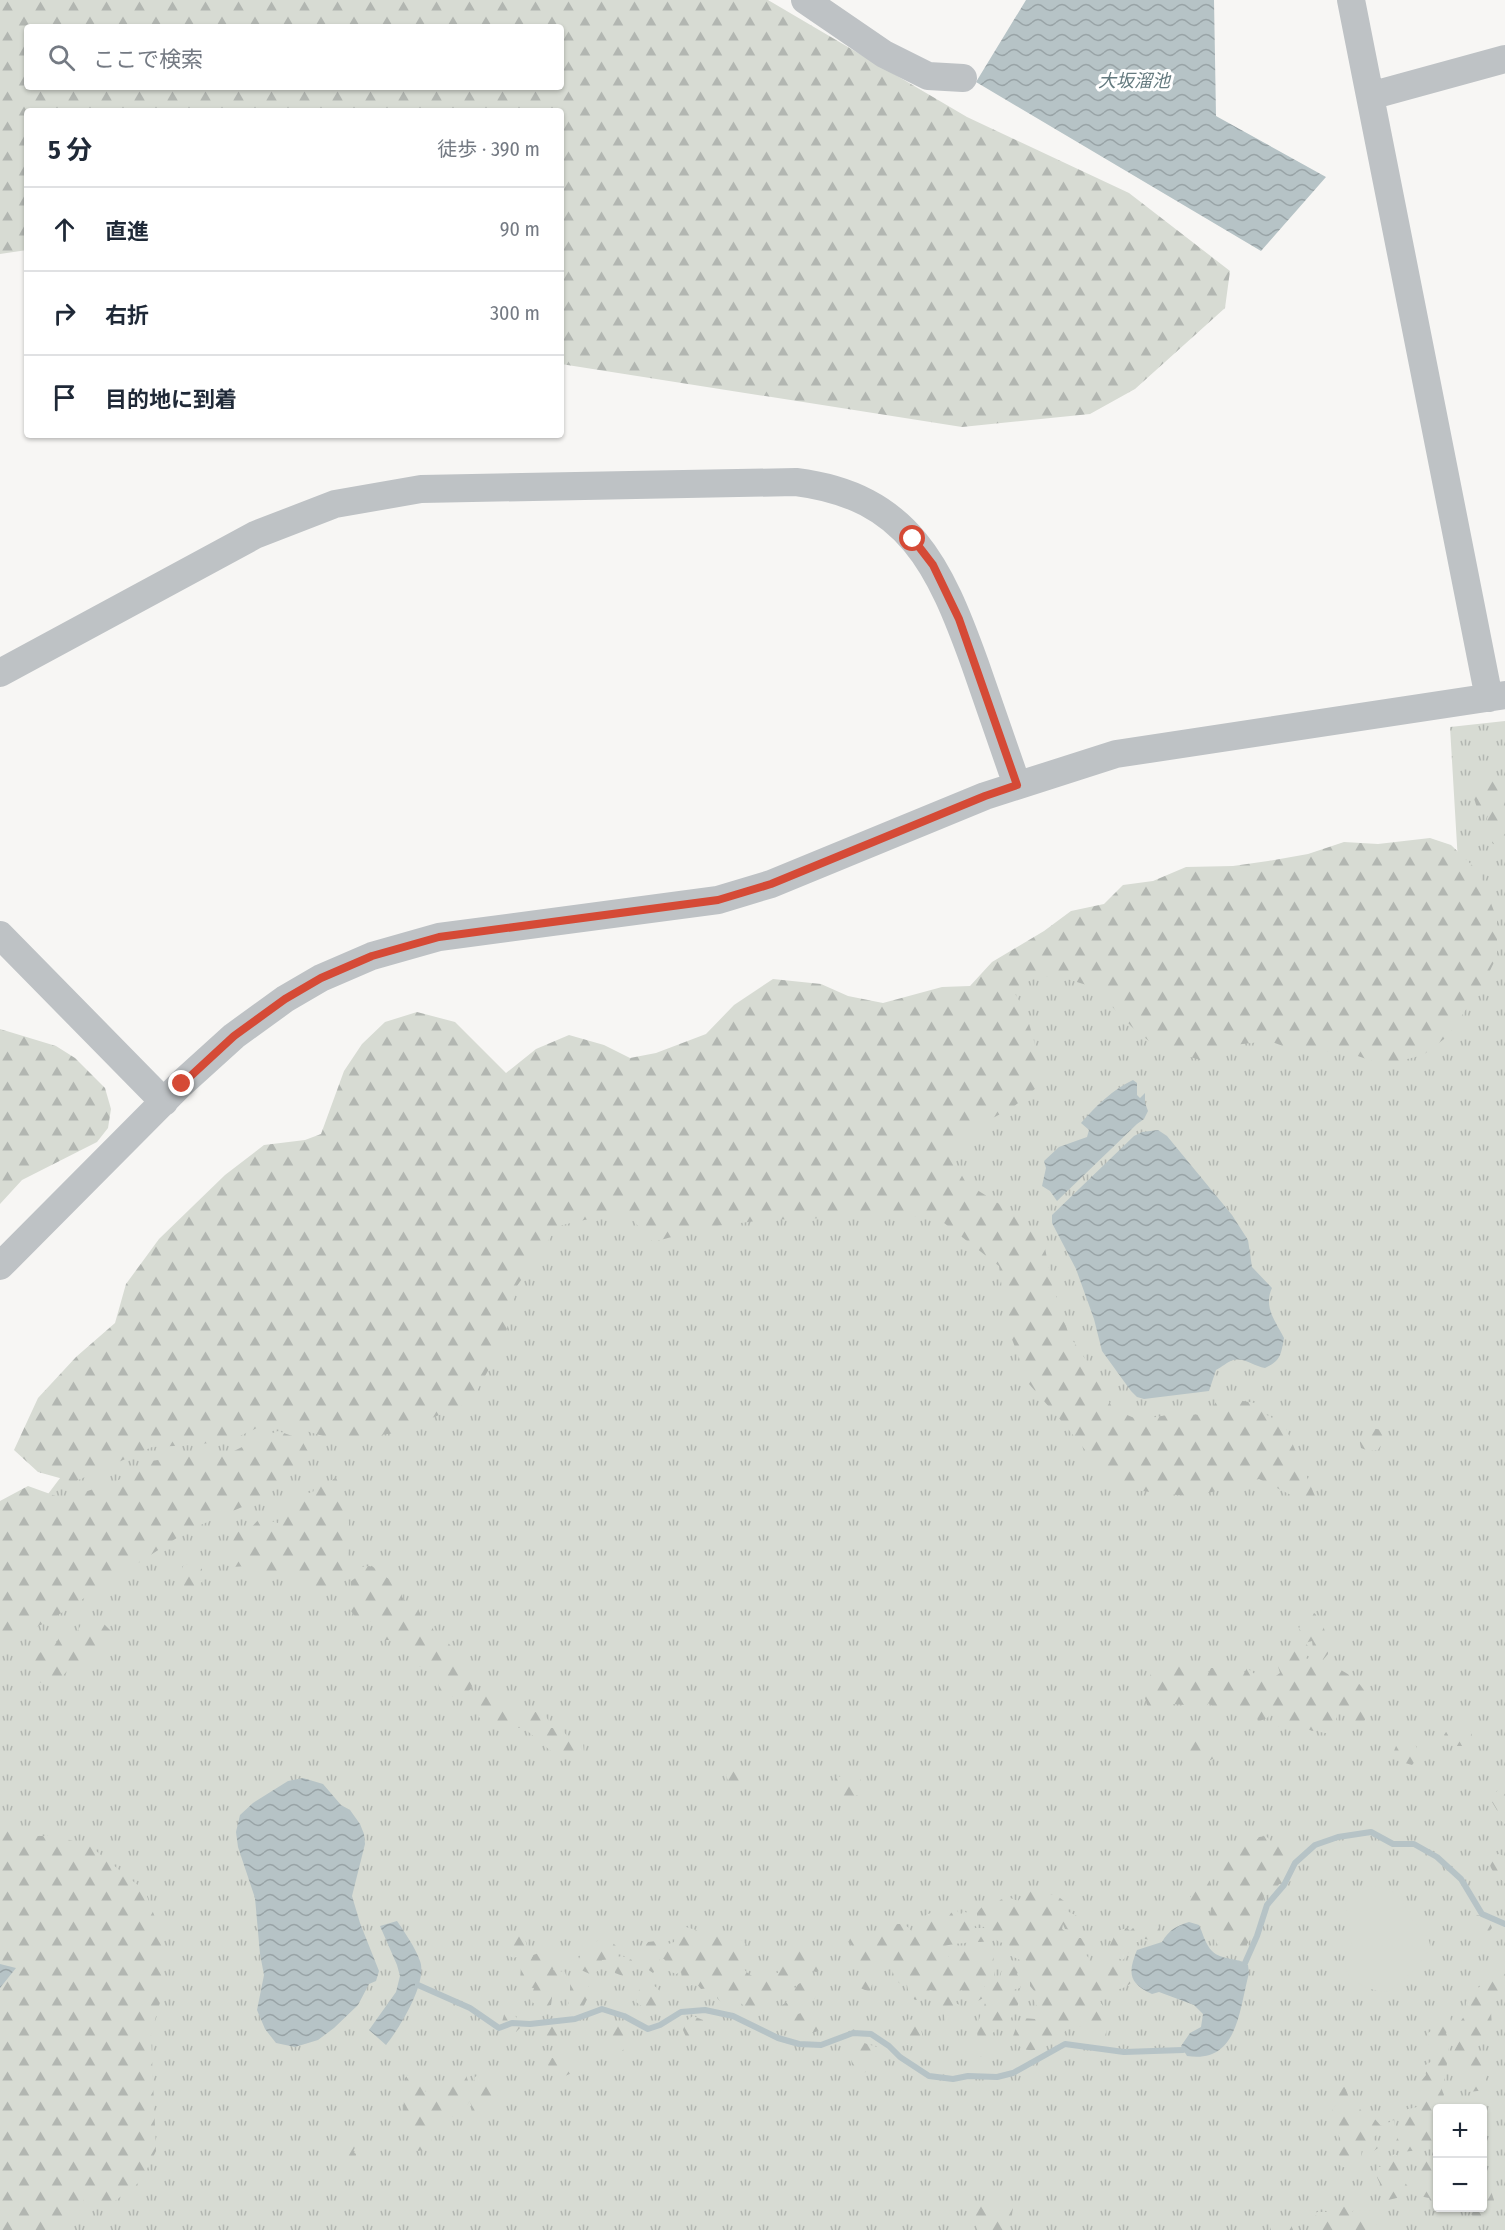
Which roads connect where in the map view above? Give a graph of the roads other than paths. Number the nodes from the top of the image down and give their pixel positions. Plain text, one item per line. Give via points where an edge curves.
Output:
1 (805, 0) edge
2 (1351, 0) edge
3 (1505, 59) edge
4 (963, 78) dead end
5 (1370, 96) junction
6 (0, 673) edge
7 (1497, 697) edge
8 (1017, 785) junction
9 (0, 935) edge
10 (164, 1102) junction
11 (0, 1266) edge

1 - 4 street via 885,54 928,76
2 - 5 street
3 - 5 street
5 - 7 street
6 - 8 street via 255,535 334,504 421,489 796,482 825,485 873,504 892,518 933,565 959,619
7 - 8 street via 1116,754
8 - 10 street via 771,884 718,900 439,937 372,956 321,978 277,1005 234,1036
9 - 10 street
10 - 11 street

